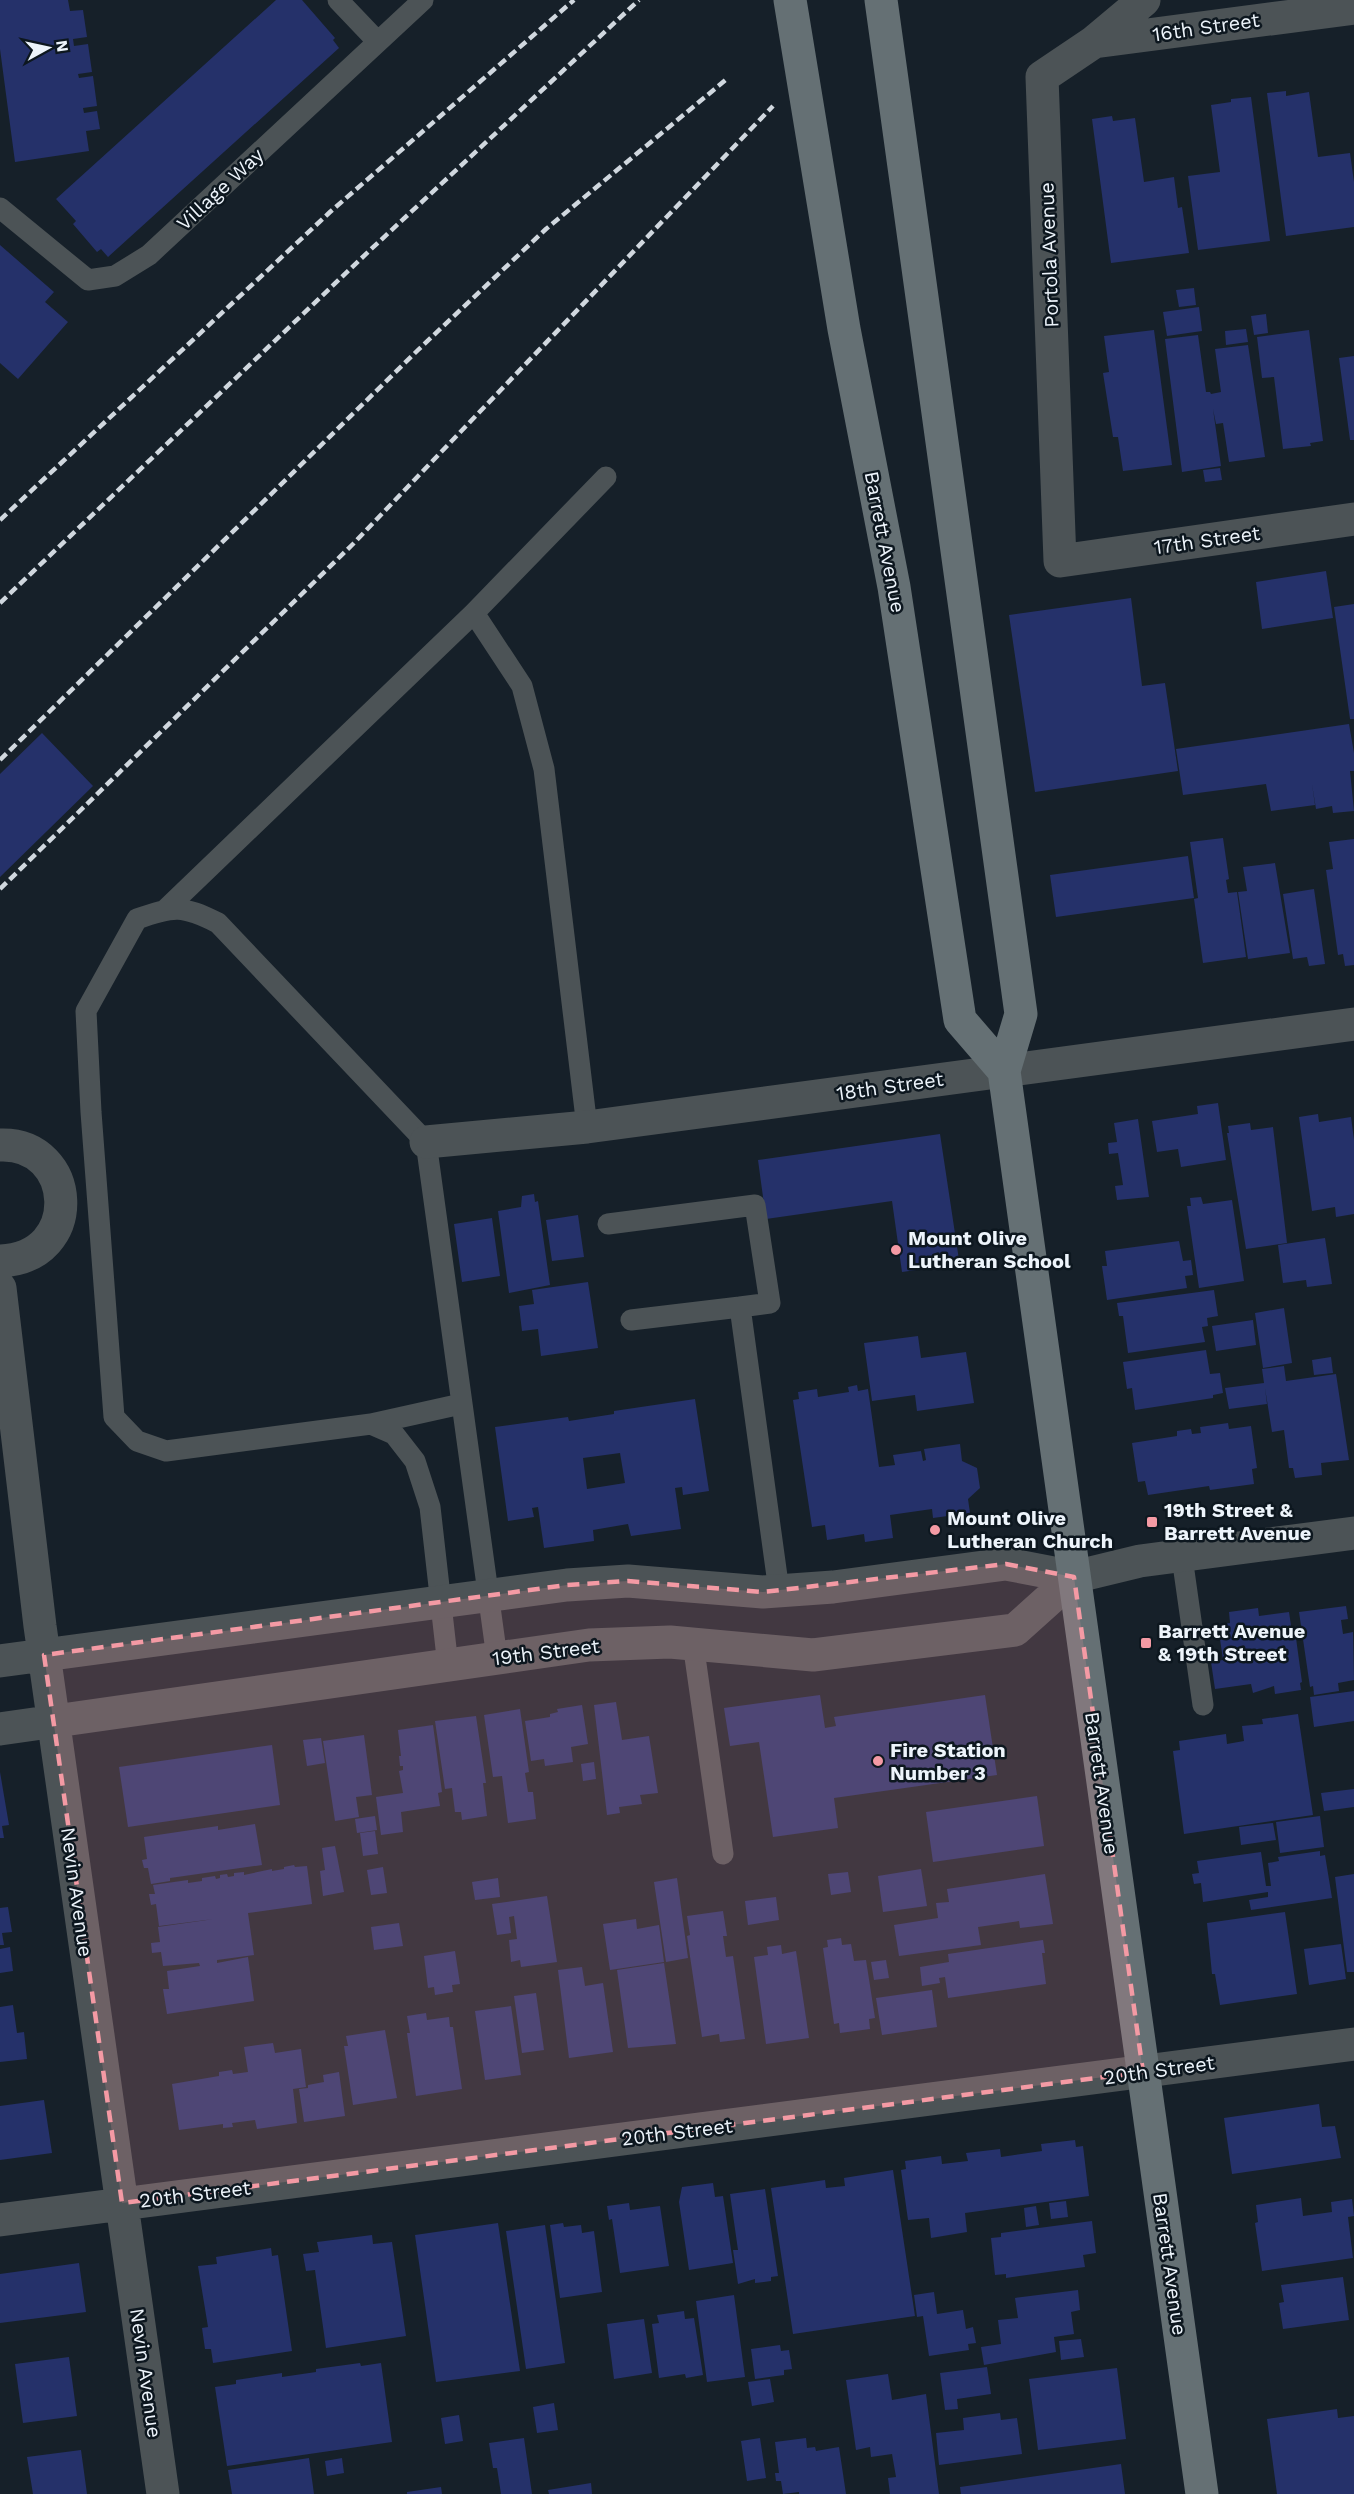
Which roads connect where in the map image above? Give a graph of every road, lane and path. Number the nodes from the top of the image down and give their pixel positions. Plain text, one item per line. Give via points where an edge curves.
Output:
1 (338, 0) edge
2 (423, 0) edge
3 (790, 0) edge
4 (881, 0) edge
5 (1144, 0) edge
6 (1354, 8) edge
7 (378, 42) junction
8 (1094, 42) junction
9 (0, 208) edge
10 (606, 477) dead end
11 (1354, 519) edge
12 (1060, 561) joint
13 (474, 613) junction
14 (165, 910) junction
15 (1354, 1024) edge
16 (1004, 1071) junction
17 (587, 1126) junction
18 (426, 1142) junction
19 (0, 1145) edge
20 (608, 1224) dead end
21 (0, 1261) edge
22 (0, 1288) edge
23 (740, 1306) junction
24 (632, 1320) dead end
25 (461, 1404) junction
26 (372, 1424) junction
27 (1354, 1533) edge
28 (1182, 1557) junction
29 (1074, 1577) junction
30 (779, 1591) junction
31 (487, 1595) junction
32 (440, 1601) junction
33 (693, 1643) junction
34 (44, 1655) junction
35 (497, 1658) junction
36 (0, 1661) edge
37 (448, 1665) junction
38 (1203, 1705) dead end
39 (54, 1721) junction
40 (0, 1730) edge
41 (723, 1854) dead end
42 (1354, 2044) edge
43 (1143, 2072) junction
44 (122, 2203) junction
45 (0, 2220) edge
46 (163, 2494) edge
47 (1202, 2494) edge

1 - 7 lane
2 - 7 lane, Village Way
3 - 16 main road, Barrett Avenue via 844,329 894,587 960,1020
4 - 16 main road, Barrett Avenue via 1021,1014
5 - 8 street, Portola Avenue
6 - 8 street, 16th Street
7 - 9 lane, Village Way via 149,255 114,276 88,280
8 - 12 street, Portola Avenue via 1042,77
10 - 13 lane
11 - 12 street, 17th Street
13 - 14 lane
13 - 17 lane via 522,686 544,769
14 - 18 lane via 192,910 218,923
14 - 26 lane via 136,919 86,1011 114,1417 137,1441 166,1451
15 - 16 street, 18th Street
16 - 17 street, 18th Street
16 - 29 main road, Barrett Avenue
17 - 18 street, 18th Street
18 - 25 lane
19 - 21 street via 30,1151 46,1163 57,1180 62,1200 59,1220 50,1238 36,1252 17,1260
20 - 23 lane via 755,1205 770,1303
22 - 34 street, Nevin Avenue
23 - 24 lane
23 - 30 lane
25 - 26 lane
25 - 31 lane
26 - 32 lane via 394,1434 415,1461 430,1507
27 - 28 street, 19th Street
28 - 29 street, 19th Street via 1140,1561
28 - 38 lane
29 - 30 street, 19th Street via 1006,1564
29 - 33 street, 19th Street via 1015,1630 813,1655
29 - 43 main road, Barrett Avenue
30 - 31 street, 19th Street via 628,1581
31 - 32 street, 19th Street
31 - 35 lane
32 - 34 street, 19th Street
32 - 37 lane
33 - 35 street, 19th Street via 589,1645
33 - 41 lane
34 - 36 street, 19th Street
34 - 39 street, Nevin Avenue
35 - 37 street, 19th Street
37 - 39 street, 19th Street
39 - 40 street, 19th Street
39 - 44 street, Nevin Avenue
42 - 43 street, 20th Street
43 - 44 street, 20th Street
43 - 47 main road, Barrett Avenue
44 - 45 street, 20th Street
44 - 46 street, Nevin Avenue

